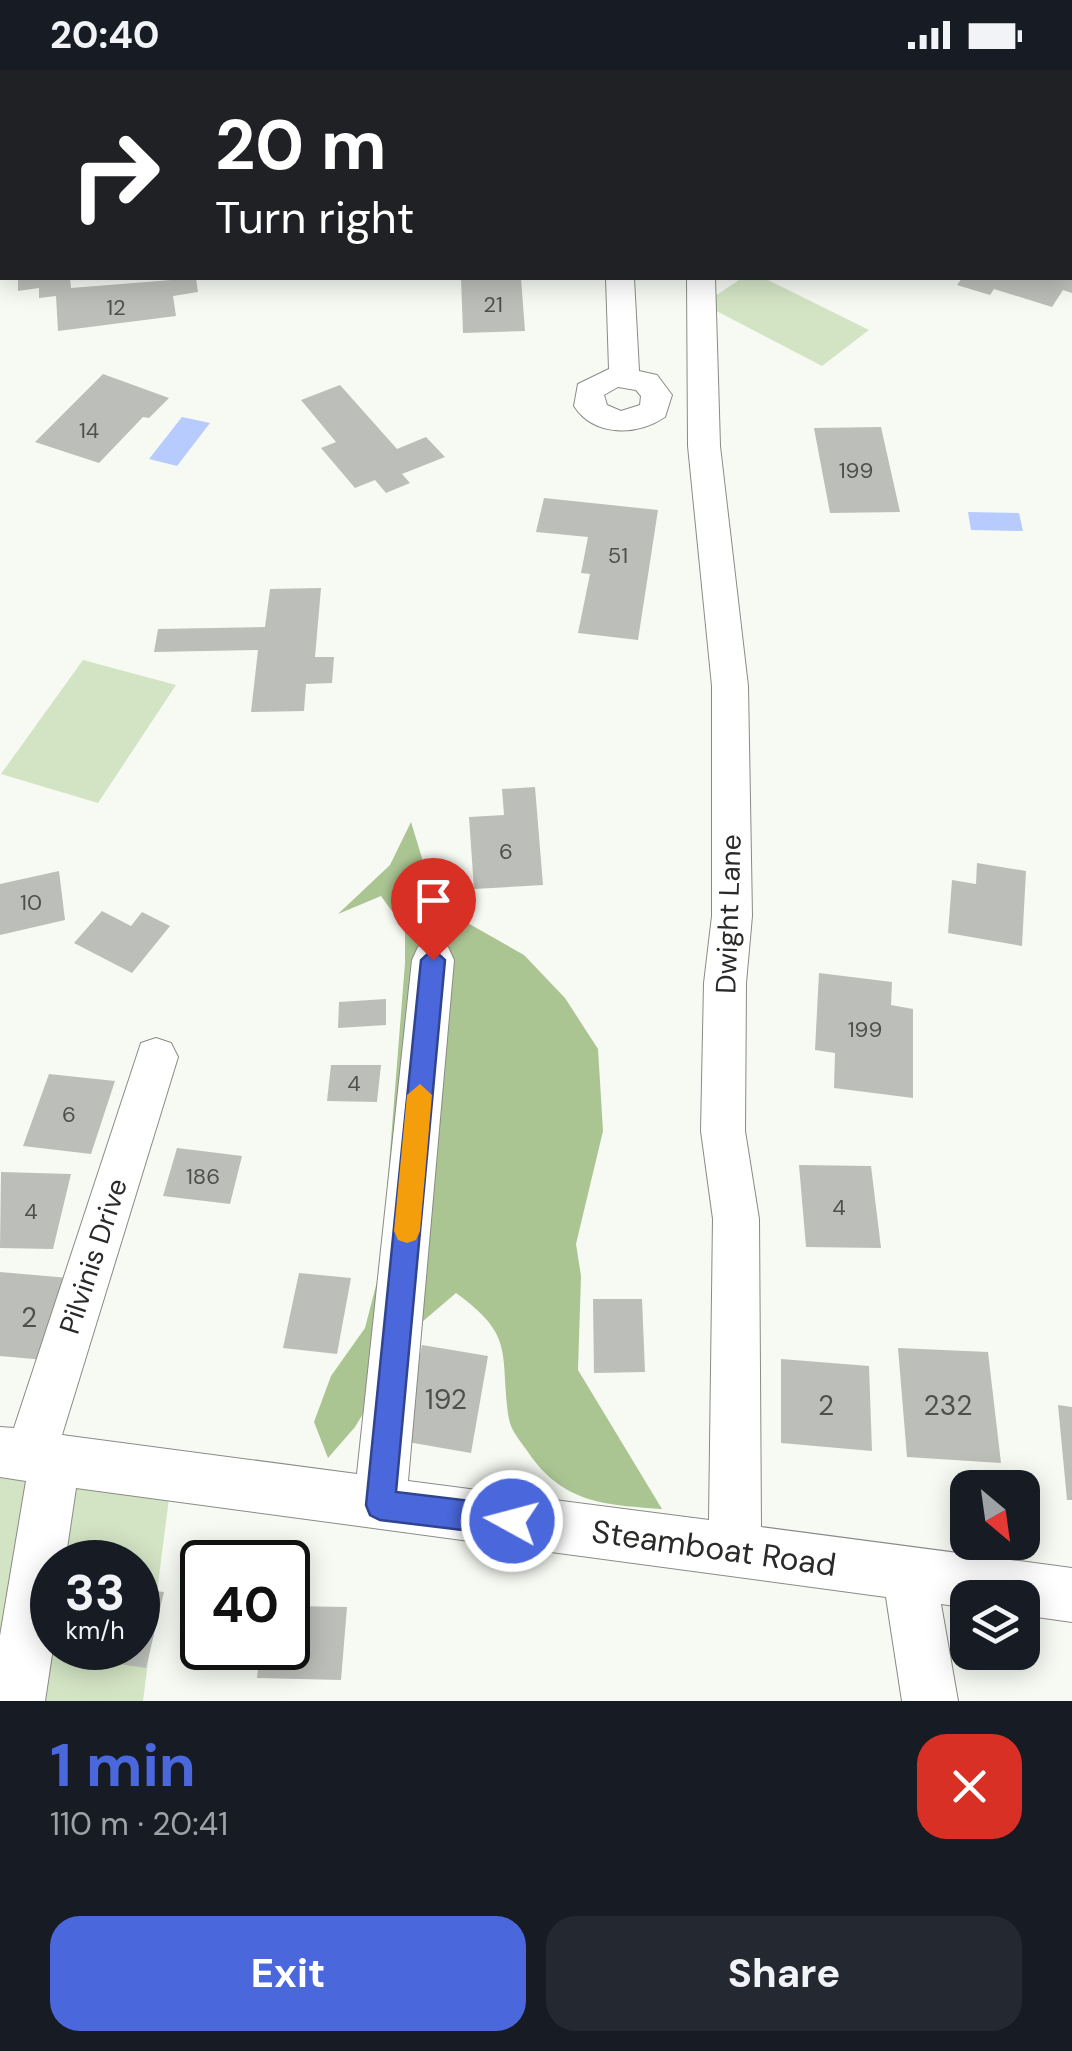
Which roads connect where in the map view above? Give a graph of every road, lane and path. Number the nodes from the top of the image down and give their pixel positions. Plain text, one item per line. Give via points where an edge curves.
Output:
1 (620, 280) edge
2 (702, 280) edge
3 (624, 377) dead end
4 (433, 960) dead end
5 (156, 1056) dead end
6 (28, 1456) edge
7 (380, 1505) junction
8 (735, 1551) junction
9 (909, 1574) junction
10 (1072, 1595) edge
11 (17, 1701) edge
12 (930, 1701) edge

1 - 3 street
2 - 8 street, Dwight Lane via 704,446 730,686 732,916 723,1131 736,1219
4 - 7 street
5 - 6 street, Pilvinis Drive
6 - 7 street, Steamboat Road
6 - 11 street, Pilvinis Drive
7 - 8 street, Steamboat Road
8 - 9 street, Steamboat Road
9 - 10 street, Steamboat Road
9 - 12 street

